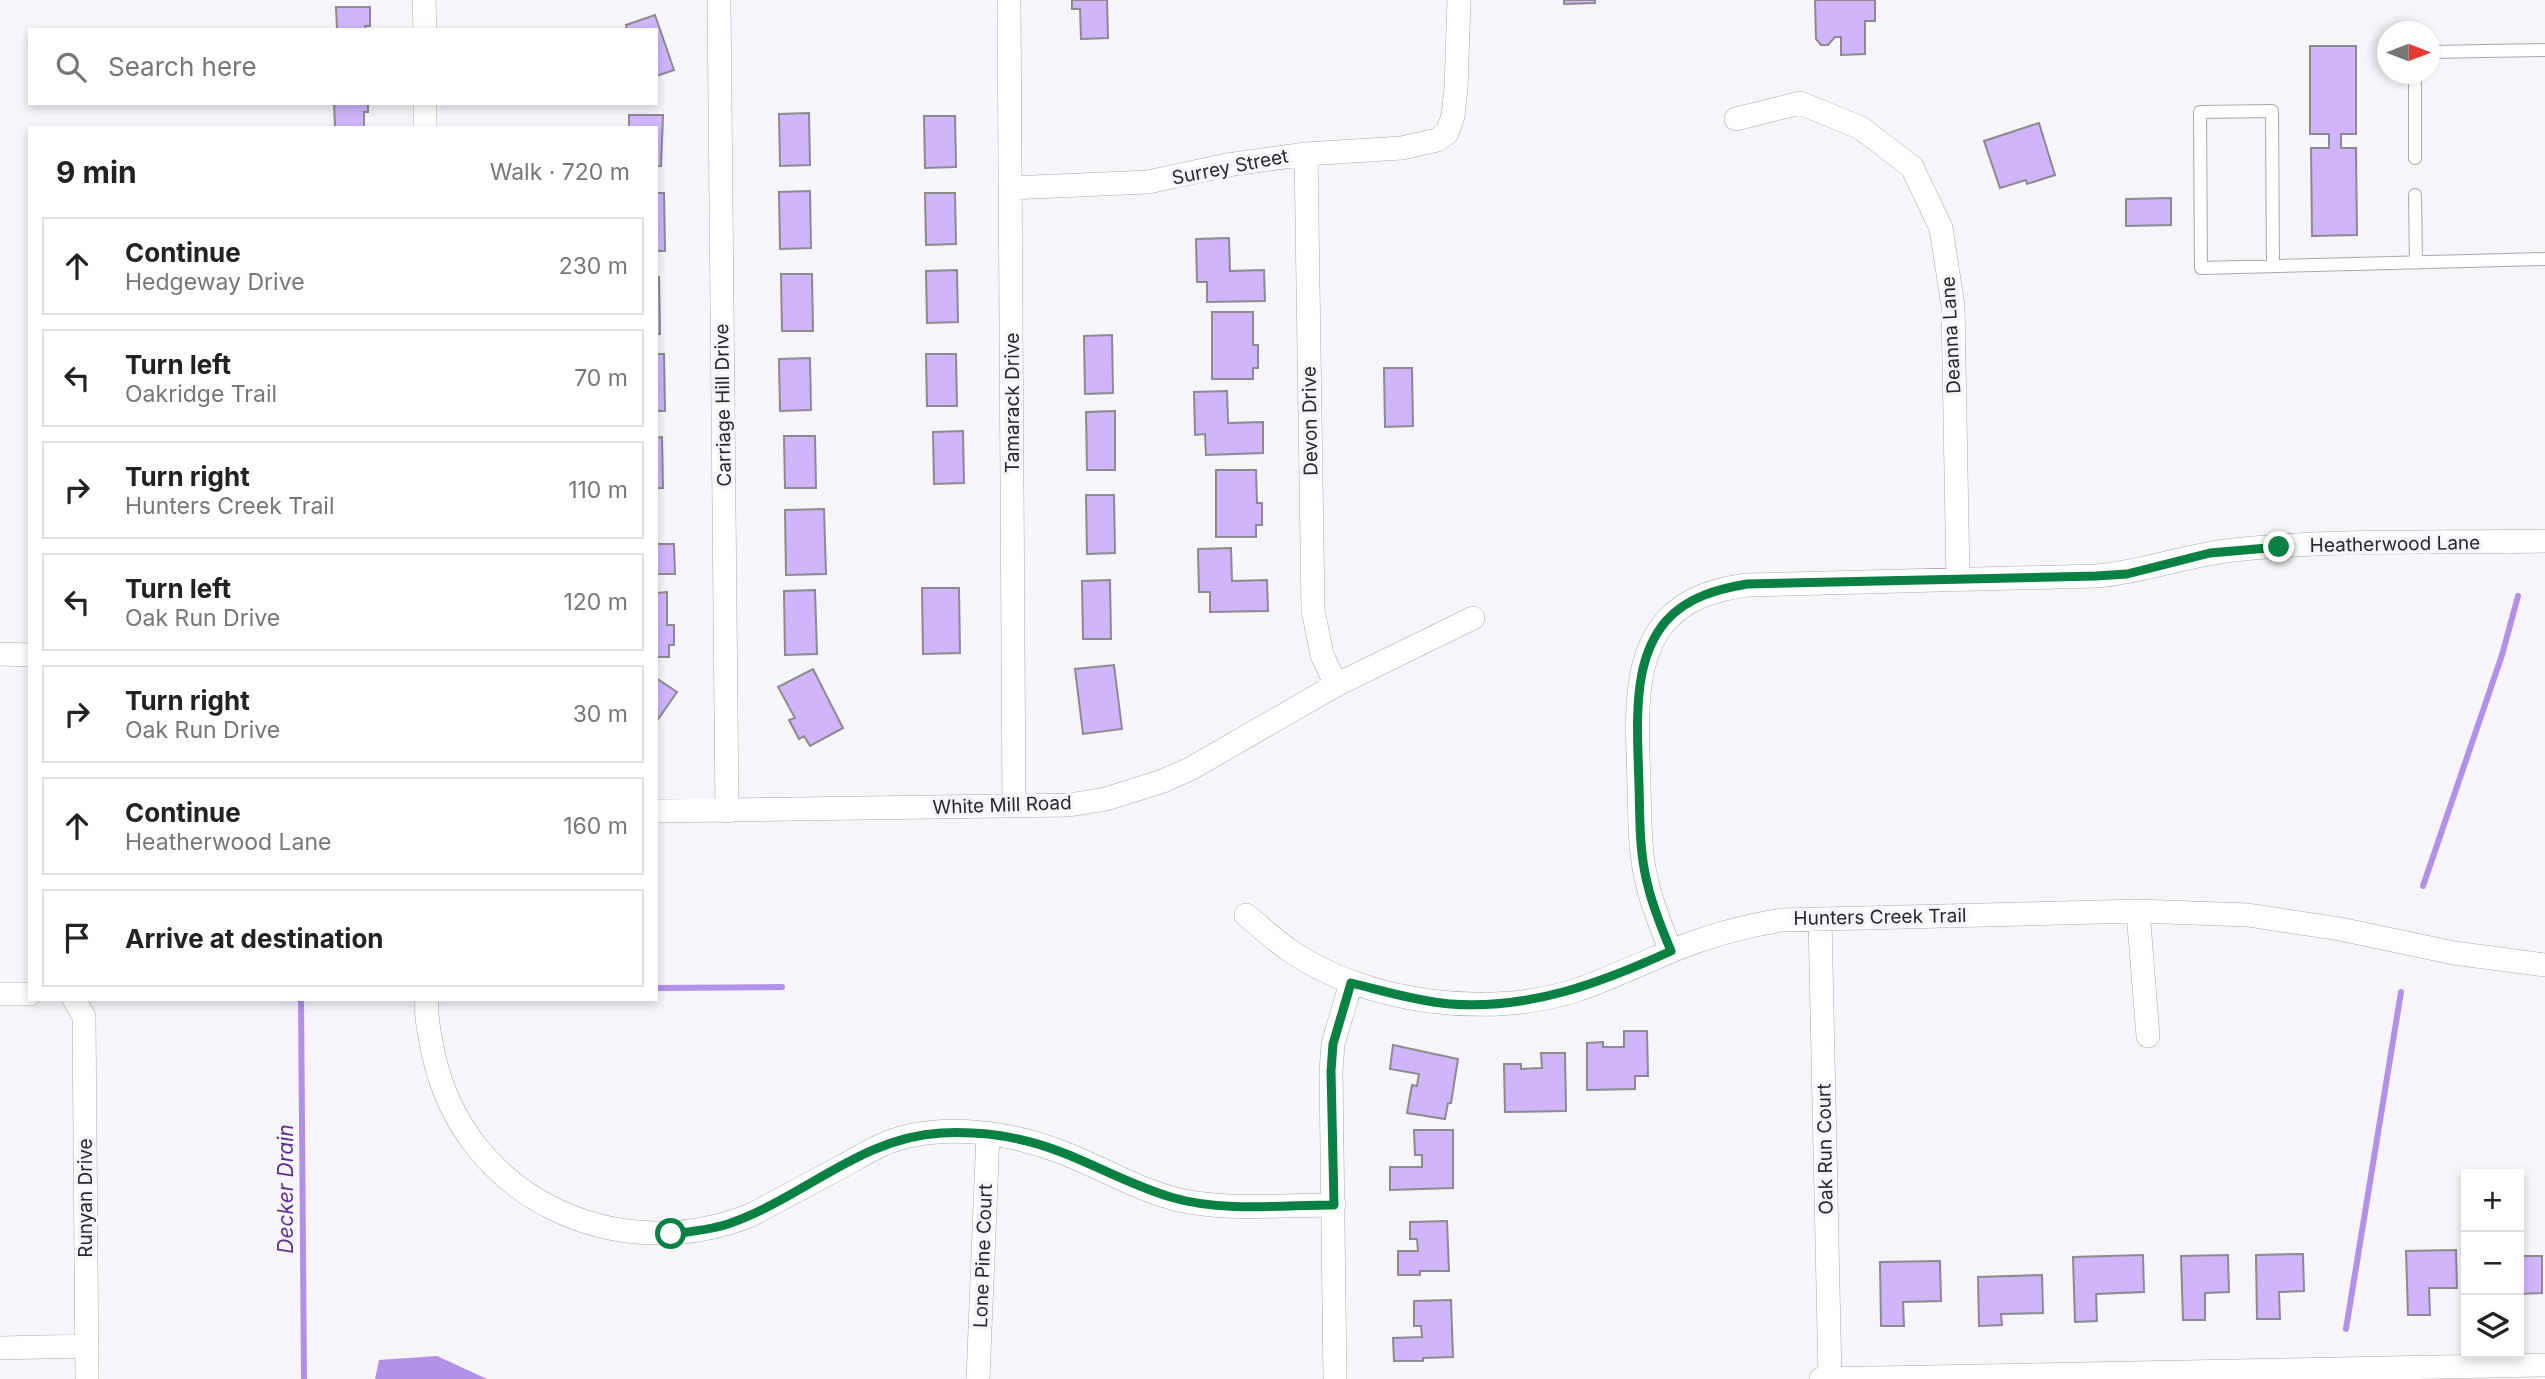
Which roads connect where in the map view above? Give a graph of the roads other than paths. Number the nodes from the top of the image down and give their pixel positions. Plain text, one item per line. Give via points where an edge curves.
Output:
1 (424, 0) edge
2 (719, 0) edge
3 (1010, 0) edge
4 (1459, 0) edge
5 (425, 28) edge
6 (2545, 50) edge
7 (2440, 52) edge
8 (2415, 84) edge
9 (425, 105) edge
10 (1736, 118) dead end
11 (425, 126) edge
12 (1306, 154) junction
13 (2415, 158) dead end
14 (1012, 188) junction
15 (2415, 195) dead end
16 (2545, 259) edge
17 (2416, 263) junction
18 (2273, 266) junction
19 (2545, 541) edge
20 (1958, 580) junction
21 (1473, 618) dead end
22 (0, 654) edge
23 (28, 655) edge
24 (1336, 685) junction
25 (1014, 806) junction
26 (658, 811) edge
27 (727, 811) junction
28 (2138, 911) junction
29 (1245, 915) dead end
30 (1820, 919) junction
31 (1671, 951) junction
32 (2545, 965) edge
33 (1351, 983) junction
34 (28, 993) edge
35 (0, 994) edge
36 (426, 1001) edge
37 (79, 1008) edge
38 (2148, 1036) dead end
39 (988, 1133) junction
40 (1334, 1205) junction
41 (87, 1346) junction
42 (0, 1348) edge
43 (2545, 1365) edge
44 (87, 1379) edge
45 (978, 1379) edge
46 (1335, 1379) edge
47 (1821, 1379) edge
48 (1830, 1379) edge

1 - 5 street
2 - 27 street, Carriage Hill Drive
3 - 14 street, Tamarack Drive
4 - 12 street, Surrey Street via 1456,88 1447,134 1402,148
6 - 7 lane
8 - 13 lane
9 - 11 street
10 - 20 street, Deanna Lane via 1800,103 1861,128 1912,167 1918,179 1941,228 1952,306
12 - 14 street, Surrey Street via 1227,164 1148,183
12 - 24 street, Devon Drive via 1313,610 1322,655
14 - 25 street, Tamarack Drive
15 - 17 lane
16 - 17 lane
17 - 18 lane
18 - 18 lane via 2201,268 2200,111 2272,111
19 - 20 street, Heatherwood Lane via 2279,547 2210,553 2127,574
20 - 31 street, Heatherwood Lane via 1747,584 1689,603 1668,619 1647,653 1639,706 1642,853 1656,913
21 - 24 street, White Mill Road
22 - 23 street
24 - 25 street, White Mill Road via 1215,757 1163,781 1105,799
25 - 27 street, White Mill Road
26 - 27 street, White Mill Road
28 - 30 street, Hunters Creek Trail
28 - 32 street, Hunters Creek Trail via 2299,921 2454,953
28 - 38 street
29 - 33 street, Hunters Creek Trail via 1292,953
30 - 31 street, Hunters Creek Trail via 1756,924
30 - 48 street, Oak Run Court
31 - 33 street, Hunters Creek Trail via 1578,989 1513,1002 1451,1004
33 - 40 street via 1333,1044
34 - 35 street
36 - 39 street via 437,1069 471,1140 490,1164 545,1204 605,1227 649,1233 703,1231 751,1214 896,1139
37 - 41 street, Runyan Drive
39 - 40 street via 1034,1142 1139,1187 1185,1201 1228,1206
39 - 45 street, Lone Pine Court
40 - 46 street
41 - 42 street
41 - 44 street, Runyan Drive
43 - 48 street
47 - 48 street

